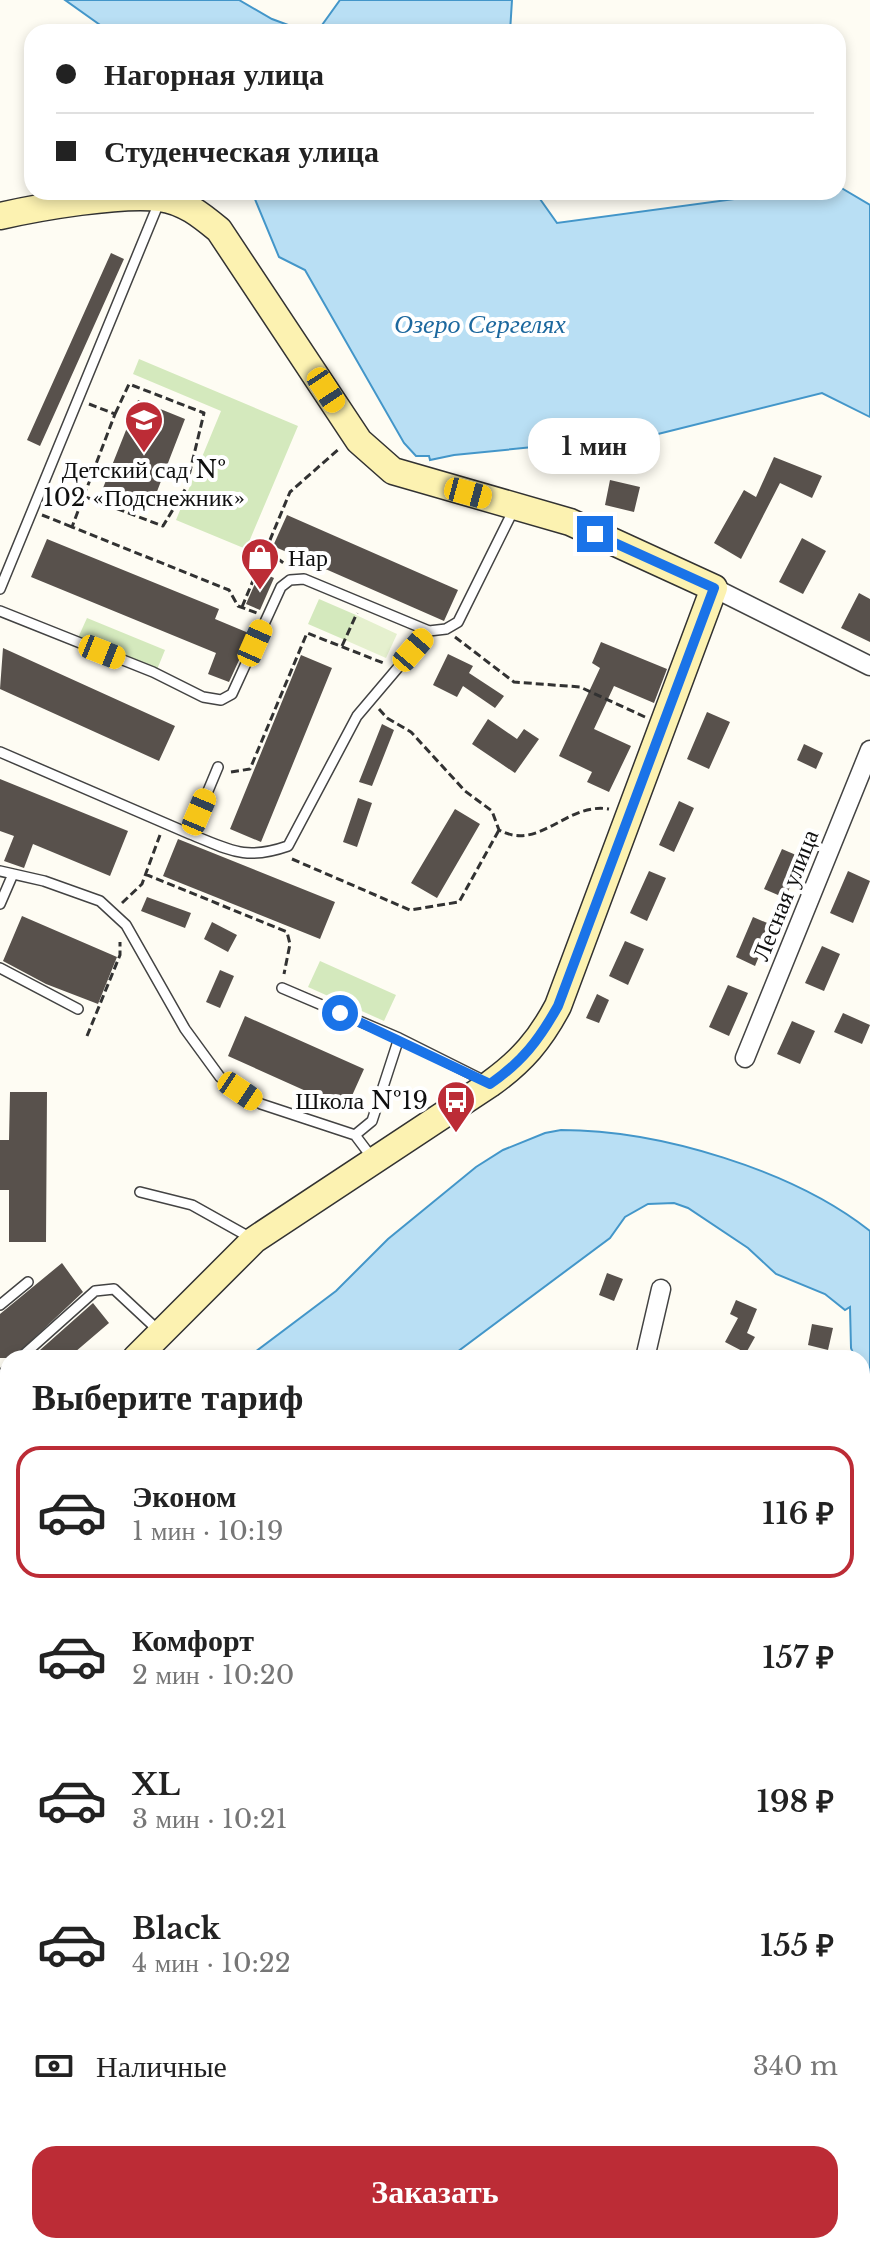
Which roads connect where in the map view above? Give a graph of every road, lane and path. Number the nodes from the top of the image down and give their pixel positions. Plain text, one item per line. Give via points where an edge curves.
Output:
1 (127, 200) edge
2 (159, 200) edge
3 (166, 200) edge
4 (0, 216) edge
5 (78, 399) junction
6 (115, 414) junction
7 (356, 436) junction
8 (83, 496) junction
9 (515, 506) junction
10 (32, 511) junction
11 (72, 527) junction
12 (267, 551) junction
13 (304, 579) junction
14 (714, 588) junction
15 (0, 589) edge
16 (362, 603) junction
17 (242, 607) junction
18 (0, 611) edge
19 (267, 617) junction
20 (446, 629) junction
21 (429, 631) junction
22 (342, 646) junction
23 (870, 666) edge
24 (397, 669) junction
25 (371, 700) junction
26 (663, 724) junction
27 (870, 750) edge
28 (0, 752) edge
29 (218, 767) joint
30 (630, 813) junction
31 (499, 830) junction
32 (190, 834) junction
33 (274, 851) junction
34 (0, 871) edge
35 (13, 874) junction
36 (145, 874) dead end
37 (0, 904) edge
38 (0, 968) edge
39 (282, 988) joint
40 (78, 1009) dead end
41 (399, 1038) junction
42 (745, 1058) dead end
43 (490, 1084) junction
44 (355, 1135) junction
45 (373, 1159) junction
46 (140, 1192) dead end
47 (254, 1240) junction
48 (28, 1282) dead end
49 (661, 1289) dead end
50 (0, 1305) edge
51 (159, 1332) junction
52 (29, 1350) edge
53 (143, 1350) edge
54 (647, 1350) edge

1 - 4 street
2 - 5 lane
3 - 7 street via 195,210 219,230
5 - 6 path
5 - 10 lane
6 - 8 path
6 - 8 path via 129,384 204,413 186,488 163,526
7 - 9 street via 393,471
7 - 12 path via 290,492
8 - 11 path
9 - 14 street via 570,522
9 - 20 lane via 458,622
10 - 11 path
10 - 15 lane
11 - 17 path via 229,590
12 - 13 path
12 - 17 path
13 - 16 lane
13 - 19 lane via 281,587
14 - 23 street
14 - 26 street
16 - 21 lane
16 - 22 path
17 - 19 path
18 - 19 lane via 221,700 232,694
20 - 21 lane
20 - 26 path via 514,682 580,687
21 - 24 lane
22 - 24 path
22 - 29 path via 307,633 250,769 240,773
24 - 25 lane
25 - 31 path via 492,811
25 - 33 lane via 357,716 288,846
26 - 30 street
27 - 42 street, Лесная улица
28 - 32 lane
29 - 32 lane
30 - 31 path via 581,810 515,839
30 - 43 street via 558,1006 521,1062
31 - 33 path via 459,902 440,908 410,910
32 - 33 lane via 233,851 259,856
34 - 35 lane
35 - 37 lane
35 - 44 lane via 100,901 126,925 185,1029 220,1077 261,1104
36 - 39 path via 287,932 290,944
38 - 40 lane
39 - 41 lane
41 - 43 lane
41 - 44 lane via 372,1121
43 - 45 street
44 - 45 lane
45 - 47 street
46 - 47 lane via 192,1205
47 - 51 street
48 - 50 lane
49 - 54 street
51 - 52 lane via 114,1289 95,1291
51 - 53 street

